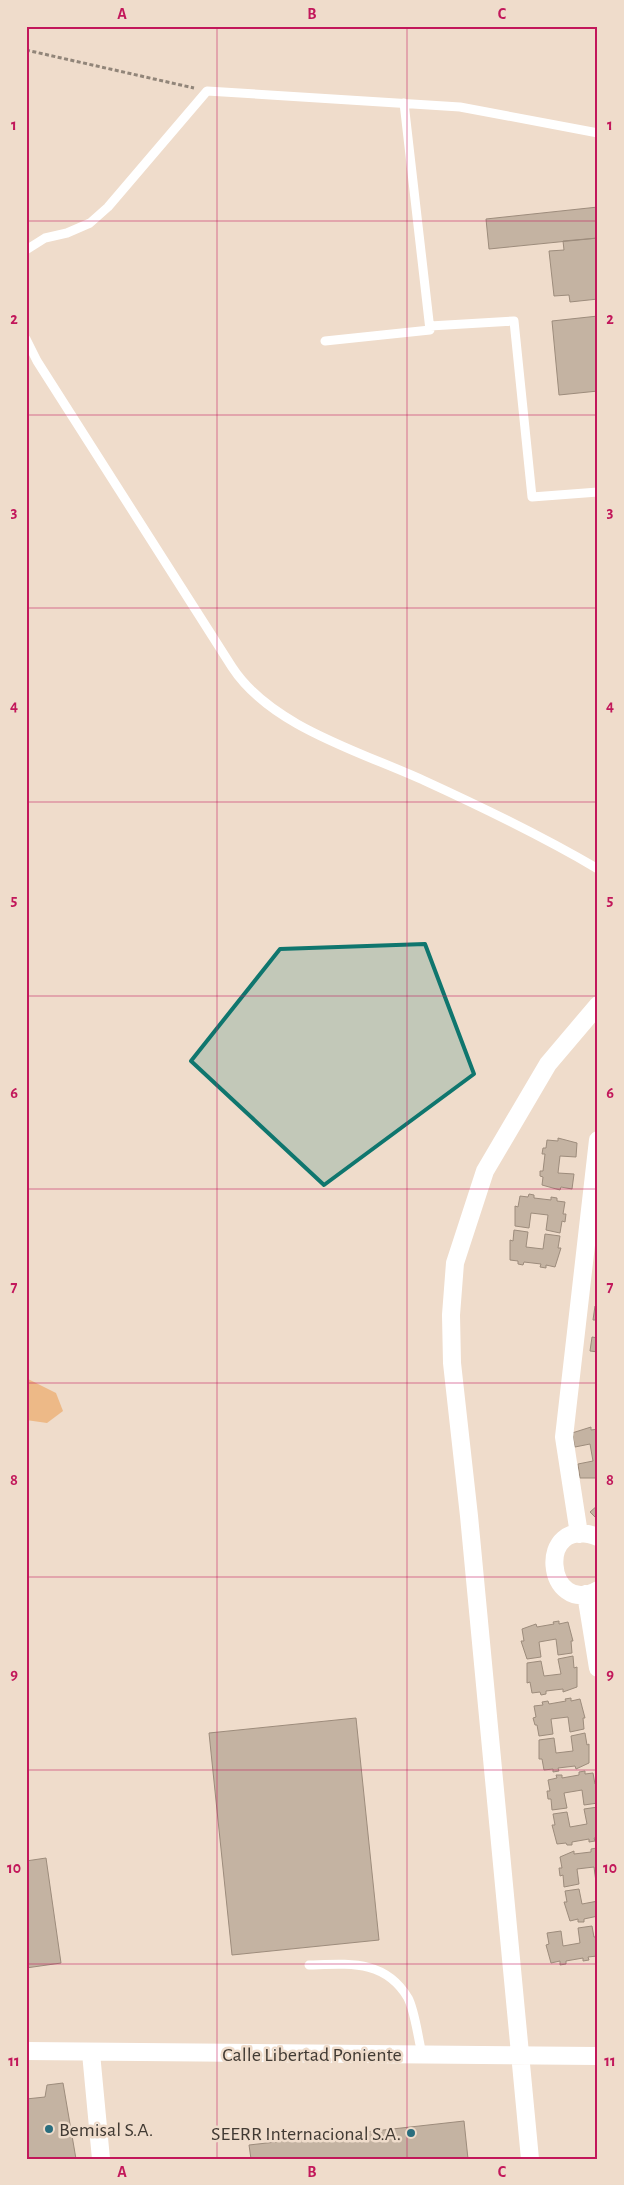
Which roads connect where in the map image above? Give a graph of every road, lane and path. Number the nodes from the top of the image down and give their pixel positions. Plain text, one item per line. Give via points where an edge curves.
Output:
1 (26, 50) edge
2 (207, 91) junction
3 (404, 103) junction
4 (598, 132) edge
5 (26, 250) edge
6 (430, 326) junction
7 (26, 339) edge
8 (326, 341) dead end
9 (598, 492) edge
10 (598, 869) edge
11 (598, 1005) edge
12 (598, 1140) edge
13 (579, 1534) junction
14 (598, 1537) edge
15 (592, 1592) edge
16 (598, 1668) edge
17 (309, 1964) dead end
18 (26, 2051) edge
19 (92, 2054) junction
20 (422, 2054) junction
21 (520, 2054) junction
22 (598, 2056) edge
23 (101, 2159) edge
24 (530, 2159) edge

1 - 2 path
2 - 3 lane
2 - 5 lane via 108,208 90,223 45,238
3 - 4 lane via 478,110
3 - 6 lane
6 - 8 lane via 430,330
6 - 9 lane via 514,321 532,497
7 - 10 lane via 232,667 254,695 270,708 311,730 463,798
11 - 21 street via 548,1064 485,1171 455,1263 451,1315 452,1363
12 - 13 street via 564,1437
13 - 14 street
13 - 15 street via 569,1537 555,1552 554,1572 558,1581 575,1593
15 - 16 street
17 - 20 lane via 374,1967 390,1977 408,1999
18 - 19 street, Calle Libertad Poniente
19 - 20 street, Calle Libertad Poniente
19 - 23 street
20 - 21 street, Calle Libertad Poniente
21 - 22 street, Calle Libertad Poniente
21 - 24 street

